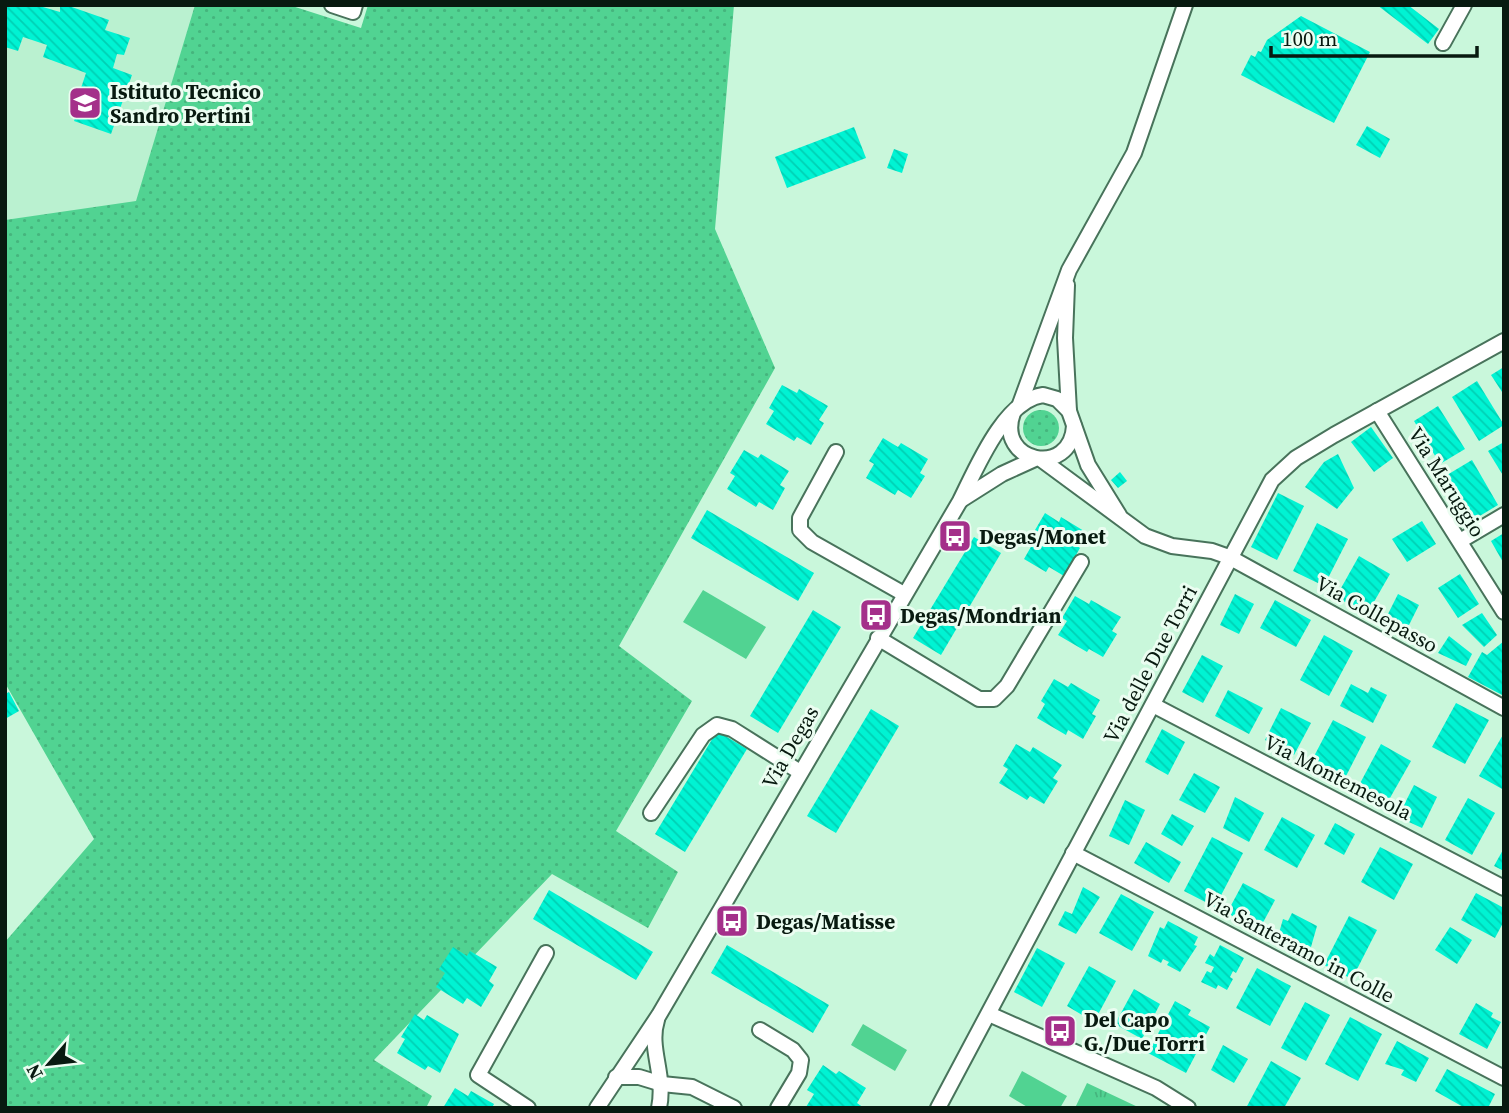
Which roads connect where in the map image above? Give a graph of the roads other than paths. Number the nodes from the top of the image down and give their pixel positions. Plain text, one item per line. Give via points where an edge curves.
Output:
1 (332, 5) edge
2 (1185, 5) edge
3 (1464, 5) edge
4 (354, 8) edge
5 (1443, 43) dead end
6 (1069, 270) junction
7 (1504, 341) edge
8 (1016, 409) junction
9 (1377, 411) junction
10 (1072, 417) junction
11 (836, 452) dead end
12 (1038, 459) junction
13 (960, 501) junction
14 (1119, 515) junction
15 (1504, 515) edge
16 (1460, 541) junction
17 (1230, 557) junction
18 (1081, 562) dead end
19 (904, 594) junction
20 (1504, 612) edge
21 (878, 639) junction
22 (1153, 705) junction
23 (1504, 708) edge
24 (800, 772) junction
25 (651, 813) dead end
26 (1073, 853) junction
27 (1504, 888) edge
28 (546, 953) dead end
29 (989, 1014) junction
30 (659, 1015) junction
31 (760, 1030) dead end
32 (616, 1077) junction
33 (1504, 1078) edge
34 (662, 1084) junction
35 (528, 1108) edge
36 (597, 1108) edge
37 (659, 1108) edge
38 (734, 1108) edge
39 (778, 1108) edge
40 (938, 1108) edge
41 (1188, 1108) edge

1 - 4 street
2 - 6 street via 1134,153
3 - 5 street
6 - 8 street
6 - 10 street via 1065,338
7 - 9 street, Via delle Due Torri
8 - 10 street via 1043,396 1057,399
8 - 12 street via 1010,425 1014,440 1022,453
8 - 13 street, Via Degas via 987,449
9 - 16 street, Via Maruggio
9 - 17 street, Via delle Due Torri via 1279,472
10 - 12 street via 1066,447
10 - 14 street via 1088,465
11 - 19 street via 800,518 800,530 809,540
12 - 13 street, Via Degas
12 - 14 street
13 - 19 street, Via Degas
14 - 17 street via 1155,540
15 - 16 street
16 - 20 street, Via Maruggio
17 - 22 street, Via delle Due Torri
17 - 23 street, Via Collepasso
18 - 21 street via 1007,686 994,699 979,698
19 - 21 street, Via Degas
21 - 24 street, Via Degas
22 - 26 street, Via delle Due Torri
22 - 27 street, Via Montemesola
24 - 25 street via 718,725 706,732
24 - 30 street, Via Degas
26 - 29 street, Via delle Due Torri
26 - 33 street, Via Santeramo in Colle
28 - 35 street via 478,1075
29 - 40 street, Via delle Due Torri
29 - 41 street via 1156,1088
30 - 32 street, Via Degas
30 - 34 street, Via Degas via 655,1045
31 - 39 street via 793,1049 801,1060 799,1073
32 - 34 street via 646,1078
32 - 36 street, Via Degas
34 - 37 street, Via Degas
34 - 38 street via 699,1089

